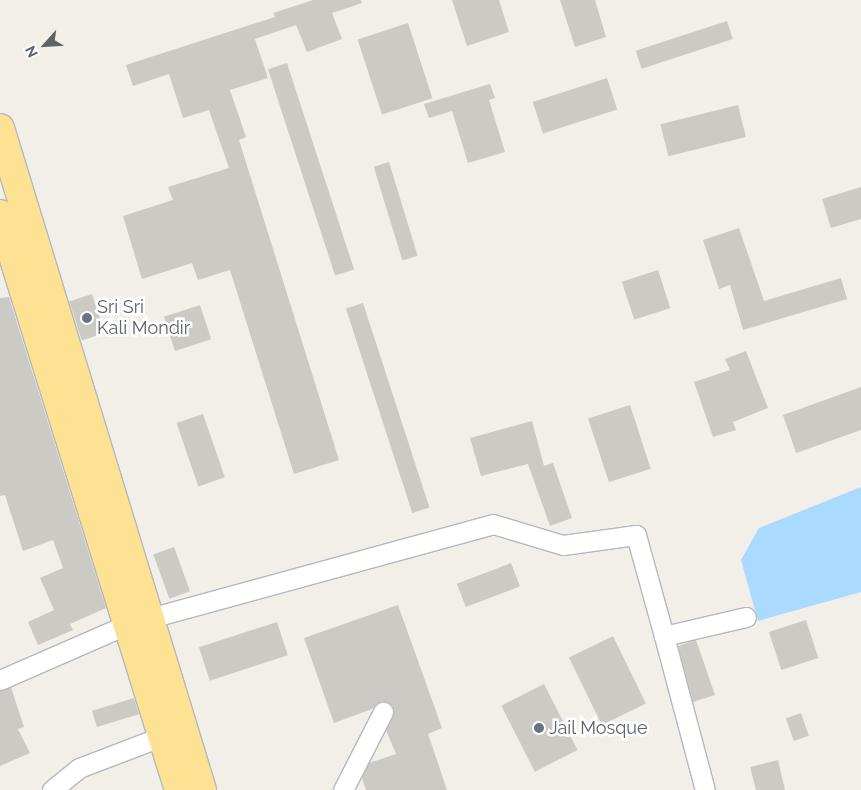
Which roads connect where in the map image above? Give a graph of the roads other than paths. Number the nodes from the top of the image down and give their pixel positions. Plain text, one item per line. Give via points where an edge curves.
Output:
1 (0, 128) edge
2 (0, 214) edge
3 (746, 617) dead end
4 (139, 621) junction
5 (664, 636) junction
6 (0, 680) edge
7 (383, 712) dead end
8 (162, 736) junction
9 (52, 790) edge
10 (179, 790) edge
11 (202, 790) edge
12 (343, 790) edge
13 (705, 790) edge

1 - 4 highway
2 - 4 highway
3 - 5 street
4 - 5 street via 493,524 563,545 636,536
4 - 6 street
4 - 8 highway
4 - 11 highway
5 - 13 street
7 - 12 street
8 - 9 street via 79,768
8 - 10 highway

